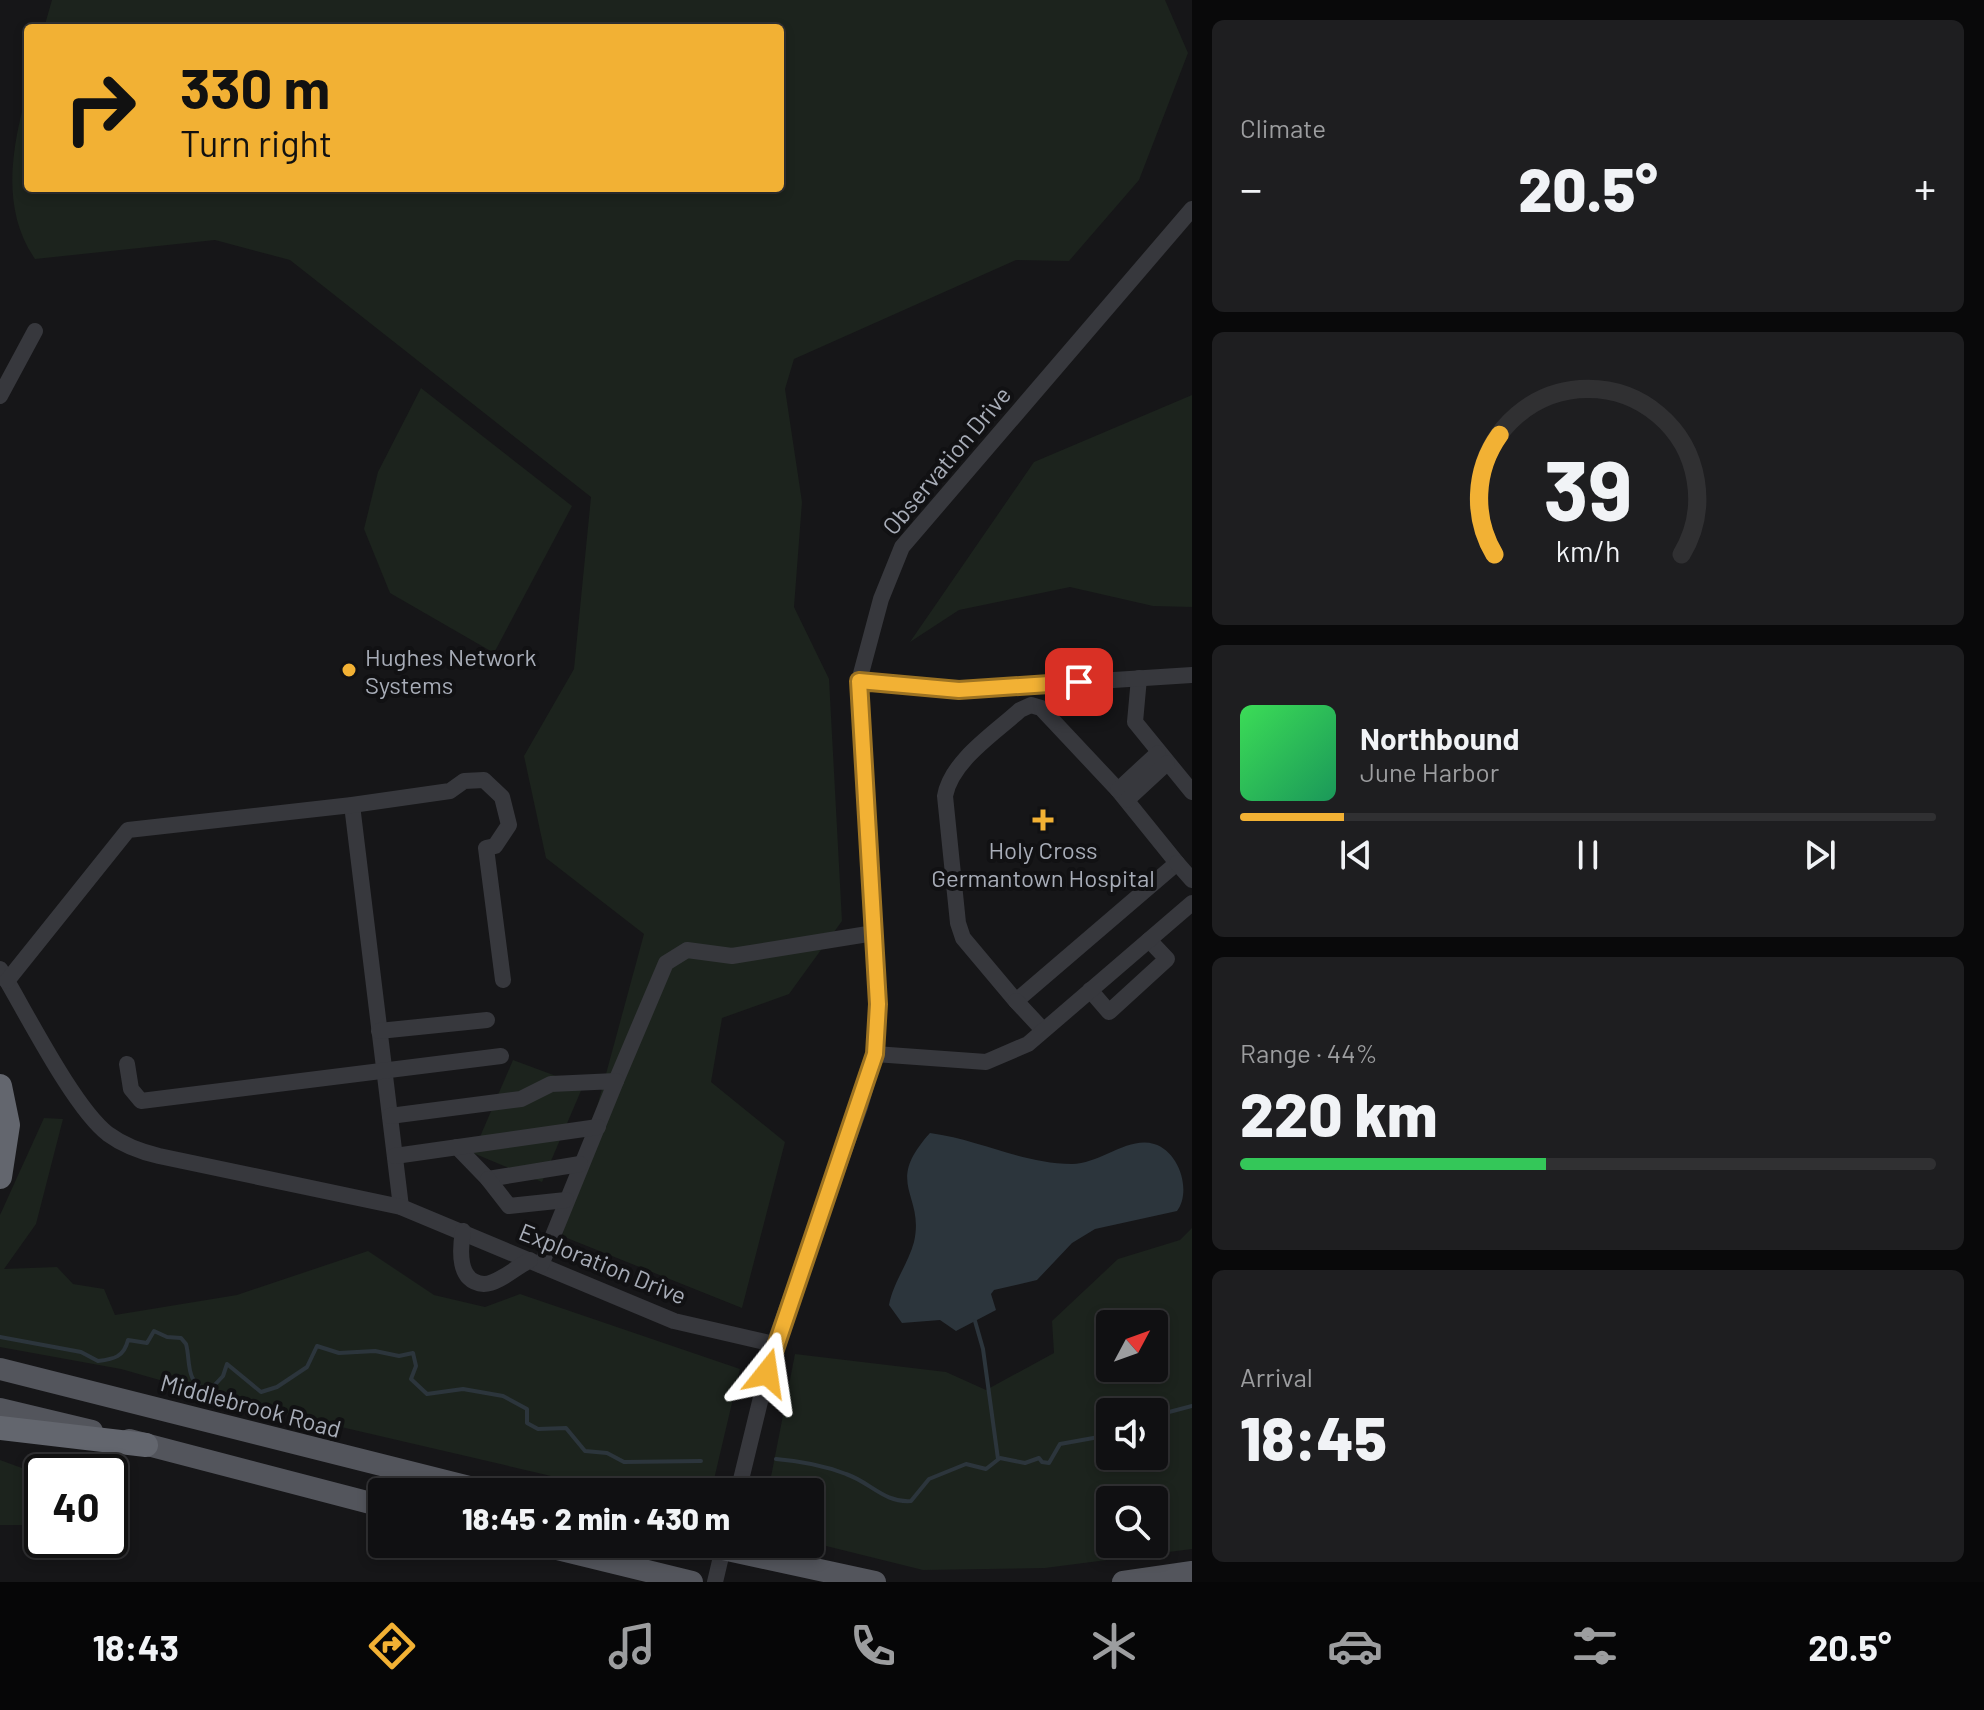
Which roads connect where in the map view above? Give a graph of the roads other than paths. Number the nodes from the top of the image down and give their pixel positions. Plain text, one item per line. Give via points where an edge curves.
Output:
1 (1192, 209) edge
2 (35, 331) dead end
3 (0, 396) edge
4 (1192, 675) edge
5 (1139, 678) junction
6 (859, 681) junction
7 (1163, 758) junction
8 (1192, 792) edge
9 (1123, 795) junction
10 (352, 805) junction
11 (1177, 863) junction
12 (1192, 880) edge
13 (1192, 903) edge
14 (874, 933) junction
15 (1149, 940) junction
16 (4, 975) edge
17 (503, 980) dead end
18 (1090, 990) junction
19 (1016, 1001) junction
20 (487, 1020) dead end
21 (1043, 1030) junction
22 (379, 1031) junction
23 (875, 1054) junction
24 (501, 1056) dead end
25 (127, 1064) dead end
26 (385, 1073) junction
27 (616, 1081) junction
28 (0, 1086) edge
29 (390, 1116) junction
30 (598, 1127) junction
31 (457, 1147) junction
32 (395, 1156) junction
33 (580, 1164) junction
34 (0, 1177) edge
35 (488, 1179) junction
36 (566, 1200) junction
37 (401, 1207) junction
38 (463, 1231) junction
39 (536, 1262) junction
40 (774, 1344) junction
41 (0, 1369) edge
42 (0, 1409) edge
43 (0, 1428) edge
44 (146, 1445) junction
45 (433, 1478) edge
46 (741, 1478) edge
47 (368, 1502) edge
48 (594, 1558) edge
49 (720, 1558) edge
50 (771, 1558) edge
51 (1192, 1572) edge
52 (692, 1582) edge
53 (715, 1582) edge
54 (875, 1582) edge
55 (1123, 1582) edge

1 - 6 street, Observation Drive via 902,547 881,599
2 - 3 street
4 - 5 street
5 - 6 street via 959,690
5 - 7 street via 1135,722
6 - 14 street, Observation Drive
7 - 8 street
7 - 9 street
9 - 11 street
9 - 19 street via 1041,708 1031,705 956,769 947,784 958,923 963,938
10 - 16 street via 128,830
10 - 17 street via 450,791 464,781 484,780 502,797 509,825 495,846 486,848
10 - 22 street
11 - 12 street
11 - 19 street
13 - 15 street
14 - 23 street, Observation Drive
14 - 27 street via 732,956 687,950 666,963
15 - 18 street
15 - 18 street via 1167,959 1109,1012
16 - 37 street, Exploration Drive via 87,1110 108,1134 159,1156
18 - 21 street
19 - 21 street
20 - 22 street
21 - 23 street via 1028,1044 986,1062
22 - 26 street
23 - 40 street, Observation Drive
24 - 26 street
25 - 26 street via 131,1089 141,1101
26 - 29 street
27 - 29 street via 551,1084 521,1099
27 - 30 street
28 - 34 highway via 8,1125
29 - 32 street
30 - 31 street
30 - 33 street
31 - 32 street
31 - 35 street
32 - 37 street
33 - 35 street
33 - 36 street
35 - 36 street via 509,1206
36 - 39 street
37 - 38 street, Exploration Drive
38 - 39 street, Exploration Drive
38 - 39 street via 463,1269 474,1281 485,1284
39 - 40 street, Exploration Drive via 674,1321
40 - 46 street, Observation Drive
41 - 45 main road, Middlebrook Road
42 - 44 main road
43 - 44 highway
44 - 47 main road
48 - 52 main road
49 - 53 street
50 - 54 main road
51 - 55 main road

